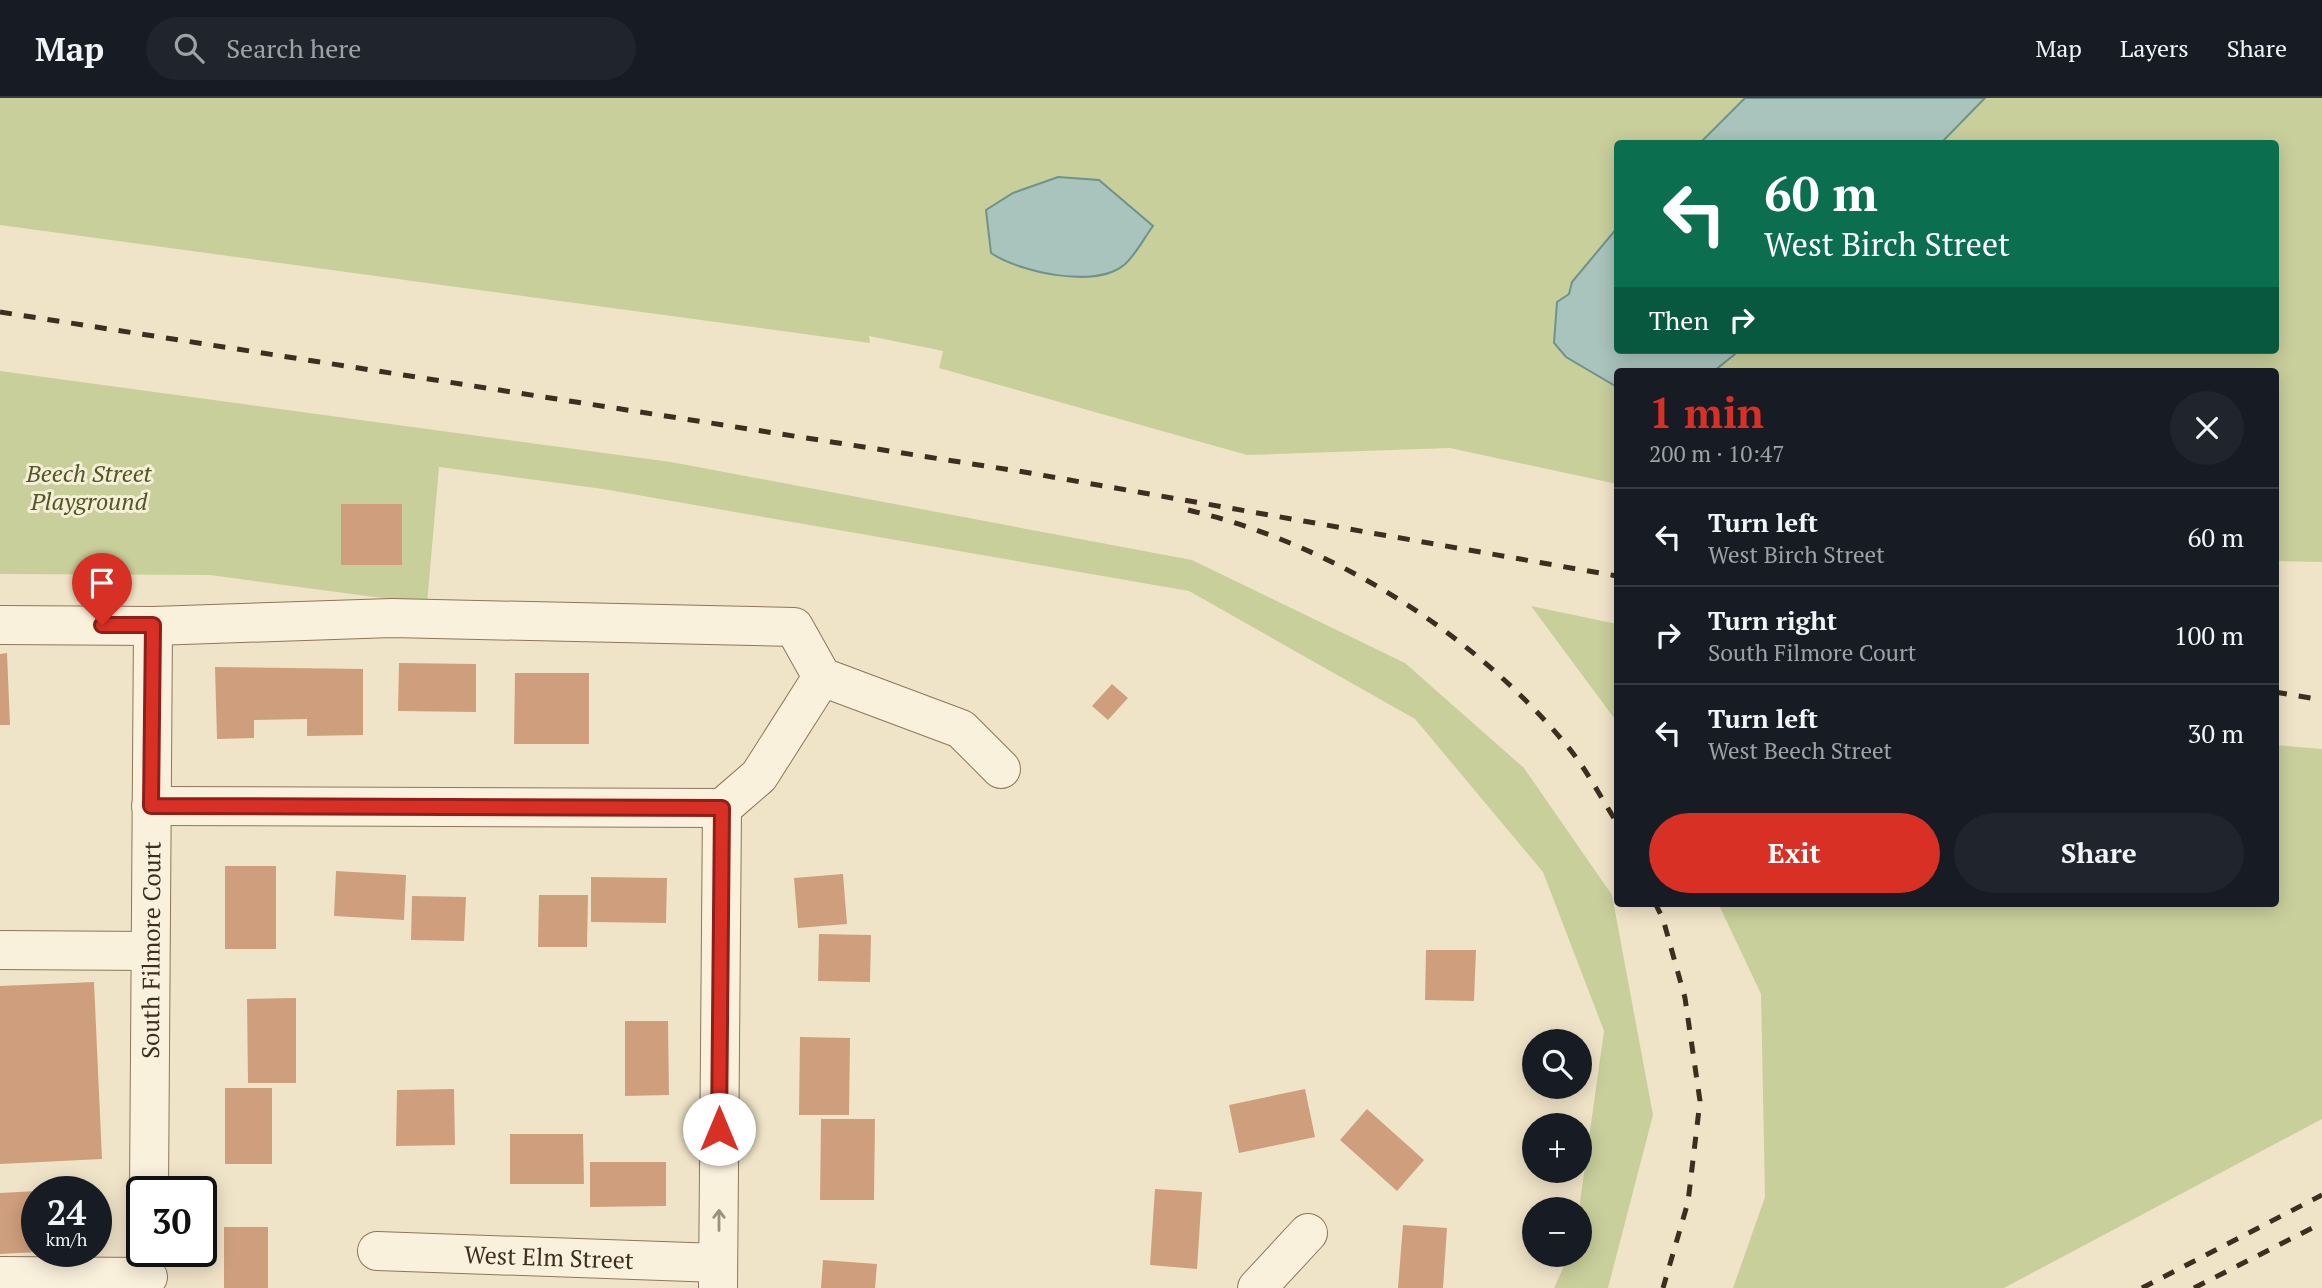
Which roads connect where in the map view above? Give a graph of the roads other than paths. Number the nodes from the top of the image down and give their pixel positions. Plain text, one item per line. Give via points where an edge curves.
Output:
1 (0, 625) edge
2 (153, 625) junction
3 (822, 677) junction
4 (1001, 769) dead end
5 (151, 806) junction
6 (722, 808) junction
7 (0, 950) edge
8 (150, 951) junction
9 (149, 1176) edge
10 (1308, 1233) dead end
11 (377, 1251) dead end
12 (148, 1272) edge
13 (718, 1275) edge
14 (0, 1276) edge
15 (1257, 1288) edge

1 - 2 street
2 - 3 street via 392,618 794,627
2 - 5 street, South Filmore Court
3 - 4 street via 961,729
3 - 6 street via 759,776
5 - 6 street
5 - 8 street, South Filmore Court
13 -> 6 street
7 - 8 street
8 - 9 street, South Filmore Court
10 - 15 street
11 - 13 street, West Elm Street
12 - 14 street

